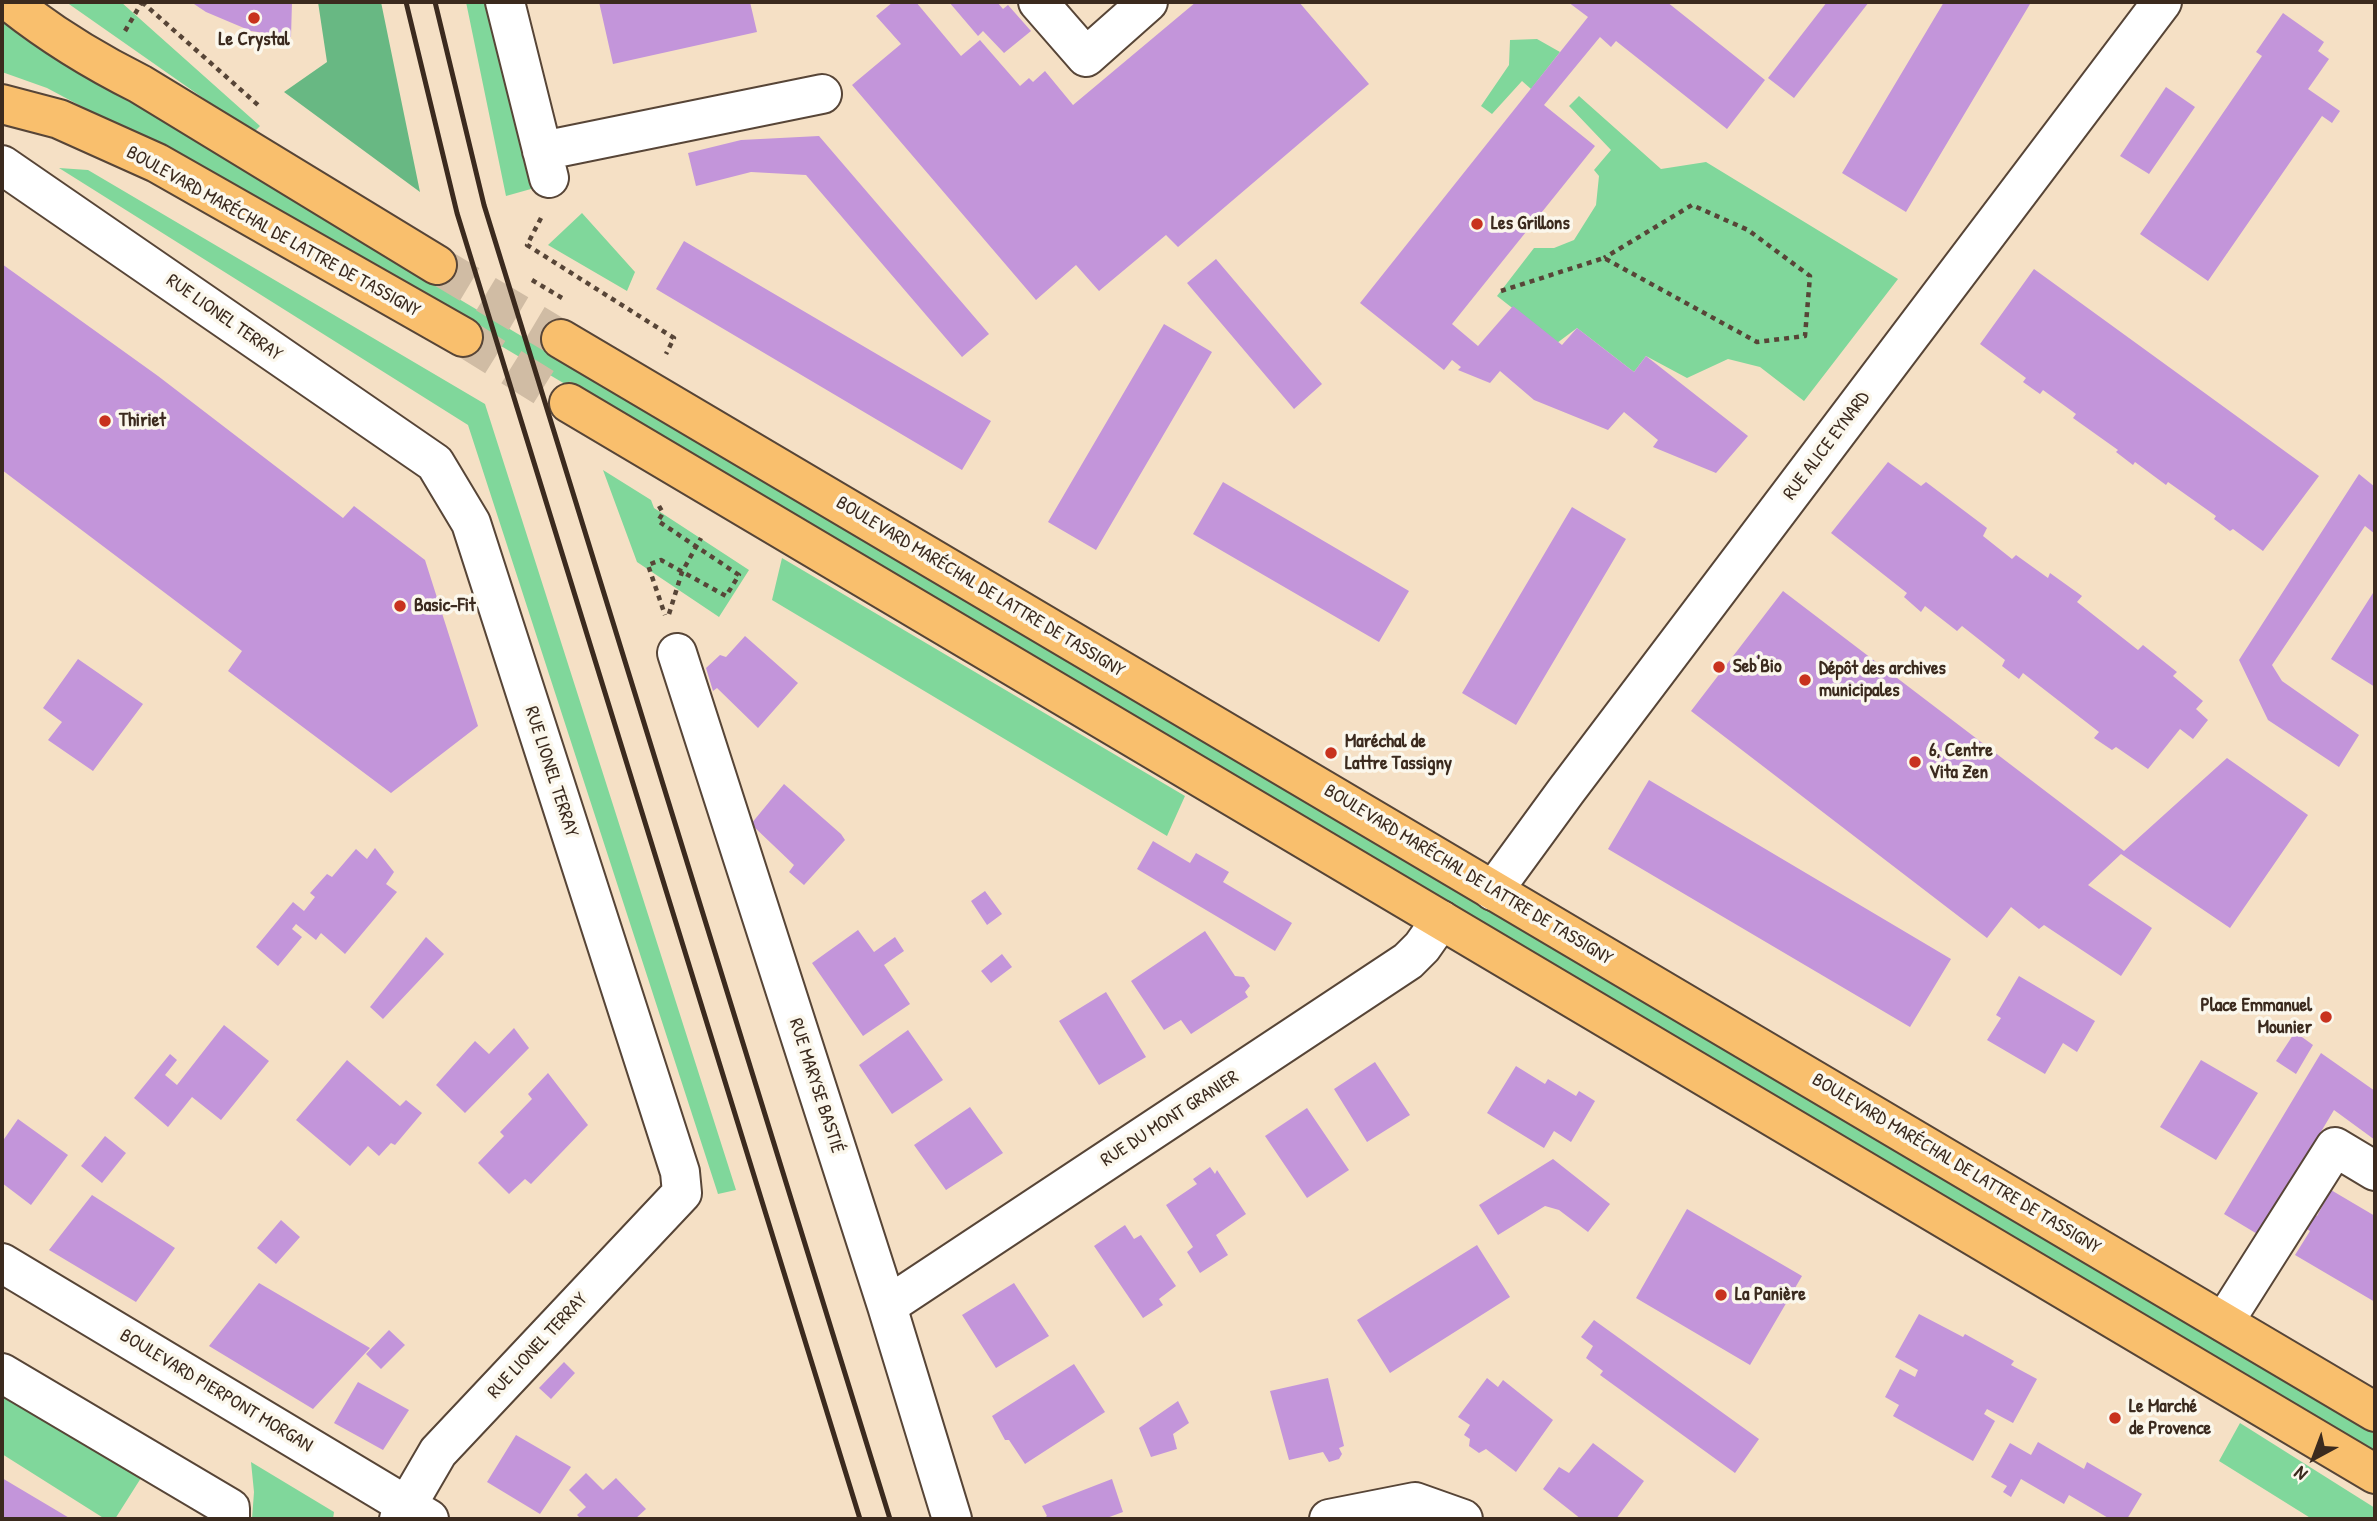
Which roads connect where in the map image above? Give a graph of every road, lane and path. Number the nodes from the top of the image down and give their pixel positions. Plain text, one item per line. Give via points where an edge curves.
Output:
1 (142, 2) edge
2 (505, 2) edge
3 (1038, 2) edge
4 (1148, 2) edge
5 (2162, 2) edge
6 (25, 8) edge
7 (822, 94) dead end
8 (2, 104) edge
9 (265, 111) dead end
10 (2, 165) edge
11 (546, 165) junction
12 (1604, 258) junction
13 (437, 265) tunnel mouth
14 (1501, 291) dead end
15 (463, 337) tunnel mouth
16 (561, 339) tunnel mouth
17 (664, 358) dead end
18 (569, 403) tunnel mouth
19 (653, 453) junction
20 (701, 538) dead end
21 (696, 546) junction
22 (682, 572) junction
23 (677, 653) dead end
24 (1493, 891) junction
25 (1441, 920) junction
26 (2375, 1171) edge
27 (2, 1263) edge
28 (887, 1306) junction
29 (2224, 1322) junction
30 (2, 1373) edge
31 (2375, 1412) edge
32 (2375, 1474) edge
33 (412, 1514) edge
34 (230, 1519) edge
35 (952, 1519) edge
36 (1329, 1519) edge
37 (1463, 1519) edge

1 - 9 path
2 - 11 street
3 - 4 street via 1086,57
5 - 24 street, RUE ALICE EYNARD
6 - 13 main road via 104,66 140,83
7 - 11 street
8 - 15 main road, BOULEVARD MARÉCHAL DE LATTRE DE TASSIGNY via 59,119 157,163
10 - 33 street, RUE LIONEL TERRAY via 435,463 471,523 680,1172 682,1194 438,1452
11 - 17 path via 550,202 527,245 674,338
12 - 12 path via 1692,205 1748,230 1810,276 1805,336 1757,342
12 - 14 path
16 - 24 main road, BOULEVARD MARÉCHAL DE LATTRE DE TASSIGNY
18 - 19 main road
19 - 21 path via 648,482 663,513 658,521
19 - 25 main road
20 - 21 path
21 - 22 path
21 - 22 path via 740,575 726,596
22 - 22 path via 661,560 648,565 667,621
23 - 28 street, RUE MARYSE BASTIÉ
24 - 29 main road, BOULEVARD MARÉCHAL DE LATTRE DE TASSIGNY
25 - 28 street, RUE DU MONT GRANIER via 1408,961
25 - 32 main road
26 - 29 street via 2335,1147
27 - 33 street, BOULEVARD PIERPONT MORGAN
28 - 35 street, RUE MARYSE BASTIÉ
29 - 31 main road, BOULEVARD MARÉCHAL DE LATTRE DE TASSIGNY
30 - 34 street via 230,1508
36 - 37 street via 1415,1502

